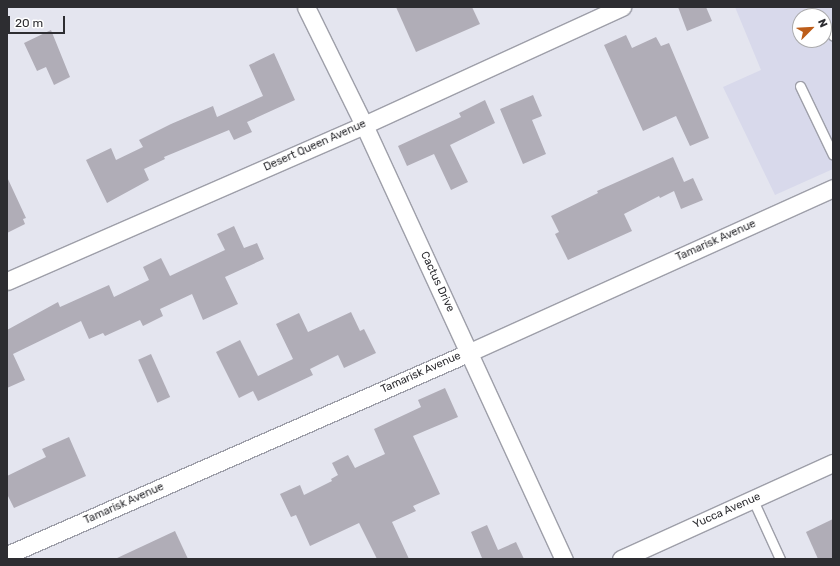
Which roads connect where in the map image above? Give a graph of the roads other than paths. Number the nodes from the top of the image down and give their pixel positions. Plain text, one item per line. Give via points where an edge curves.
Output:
1 (306, 7) edge
2 (622, 7) edge
3 (800, 86) dead end
4 (364, 124) junction
5 (833, 155) edge
6 (833, 188) edge
7 (7, 282) edge
8 (470, 352) junction
9 (833, 463) edge
10 (753, 500) junction
11 (7, 555) edge
12 (564, 559) edge
13 (621, 559) edge
14 (780, 559) edge

1 - 4 street, Cactus Drive
2 - 4 street, Desert Queen Avenue
3 - 5 lane
4 - 7 street, Desert Queen Avenue
4 - 8 street, Cactus Drive
6 - 8 street, Tamarisk Avenue
8 - 11 street, Tamarisk Avenue
8 - 12 street, Cactus Drive
9 - 10 street, Yucca Avenue
10 - 13 street, Yucca Avenue
10 - 14 lane

